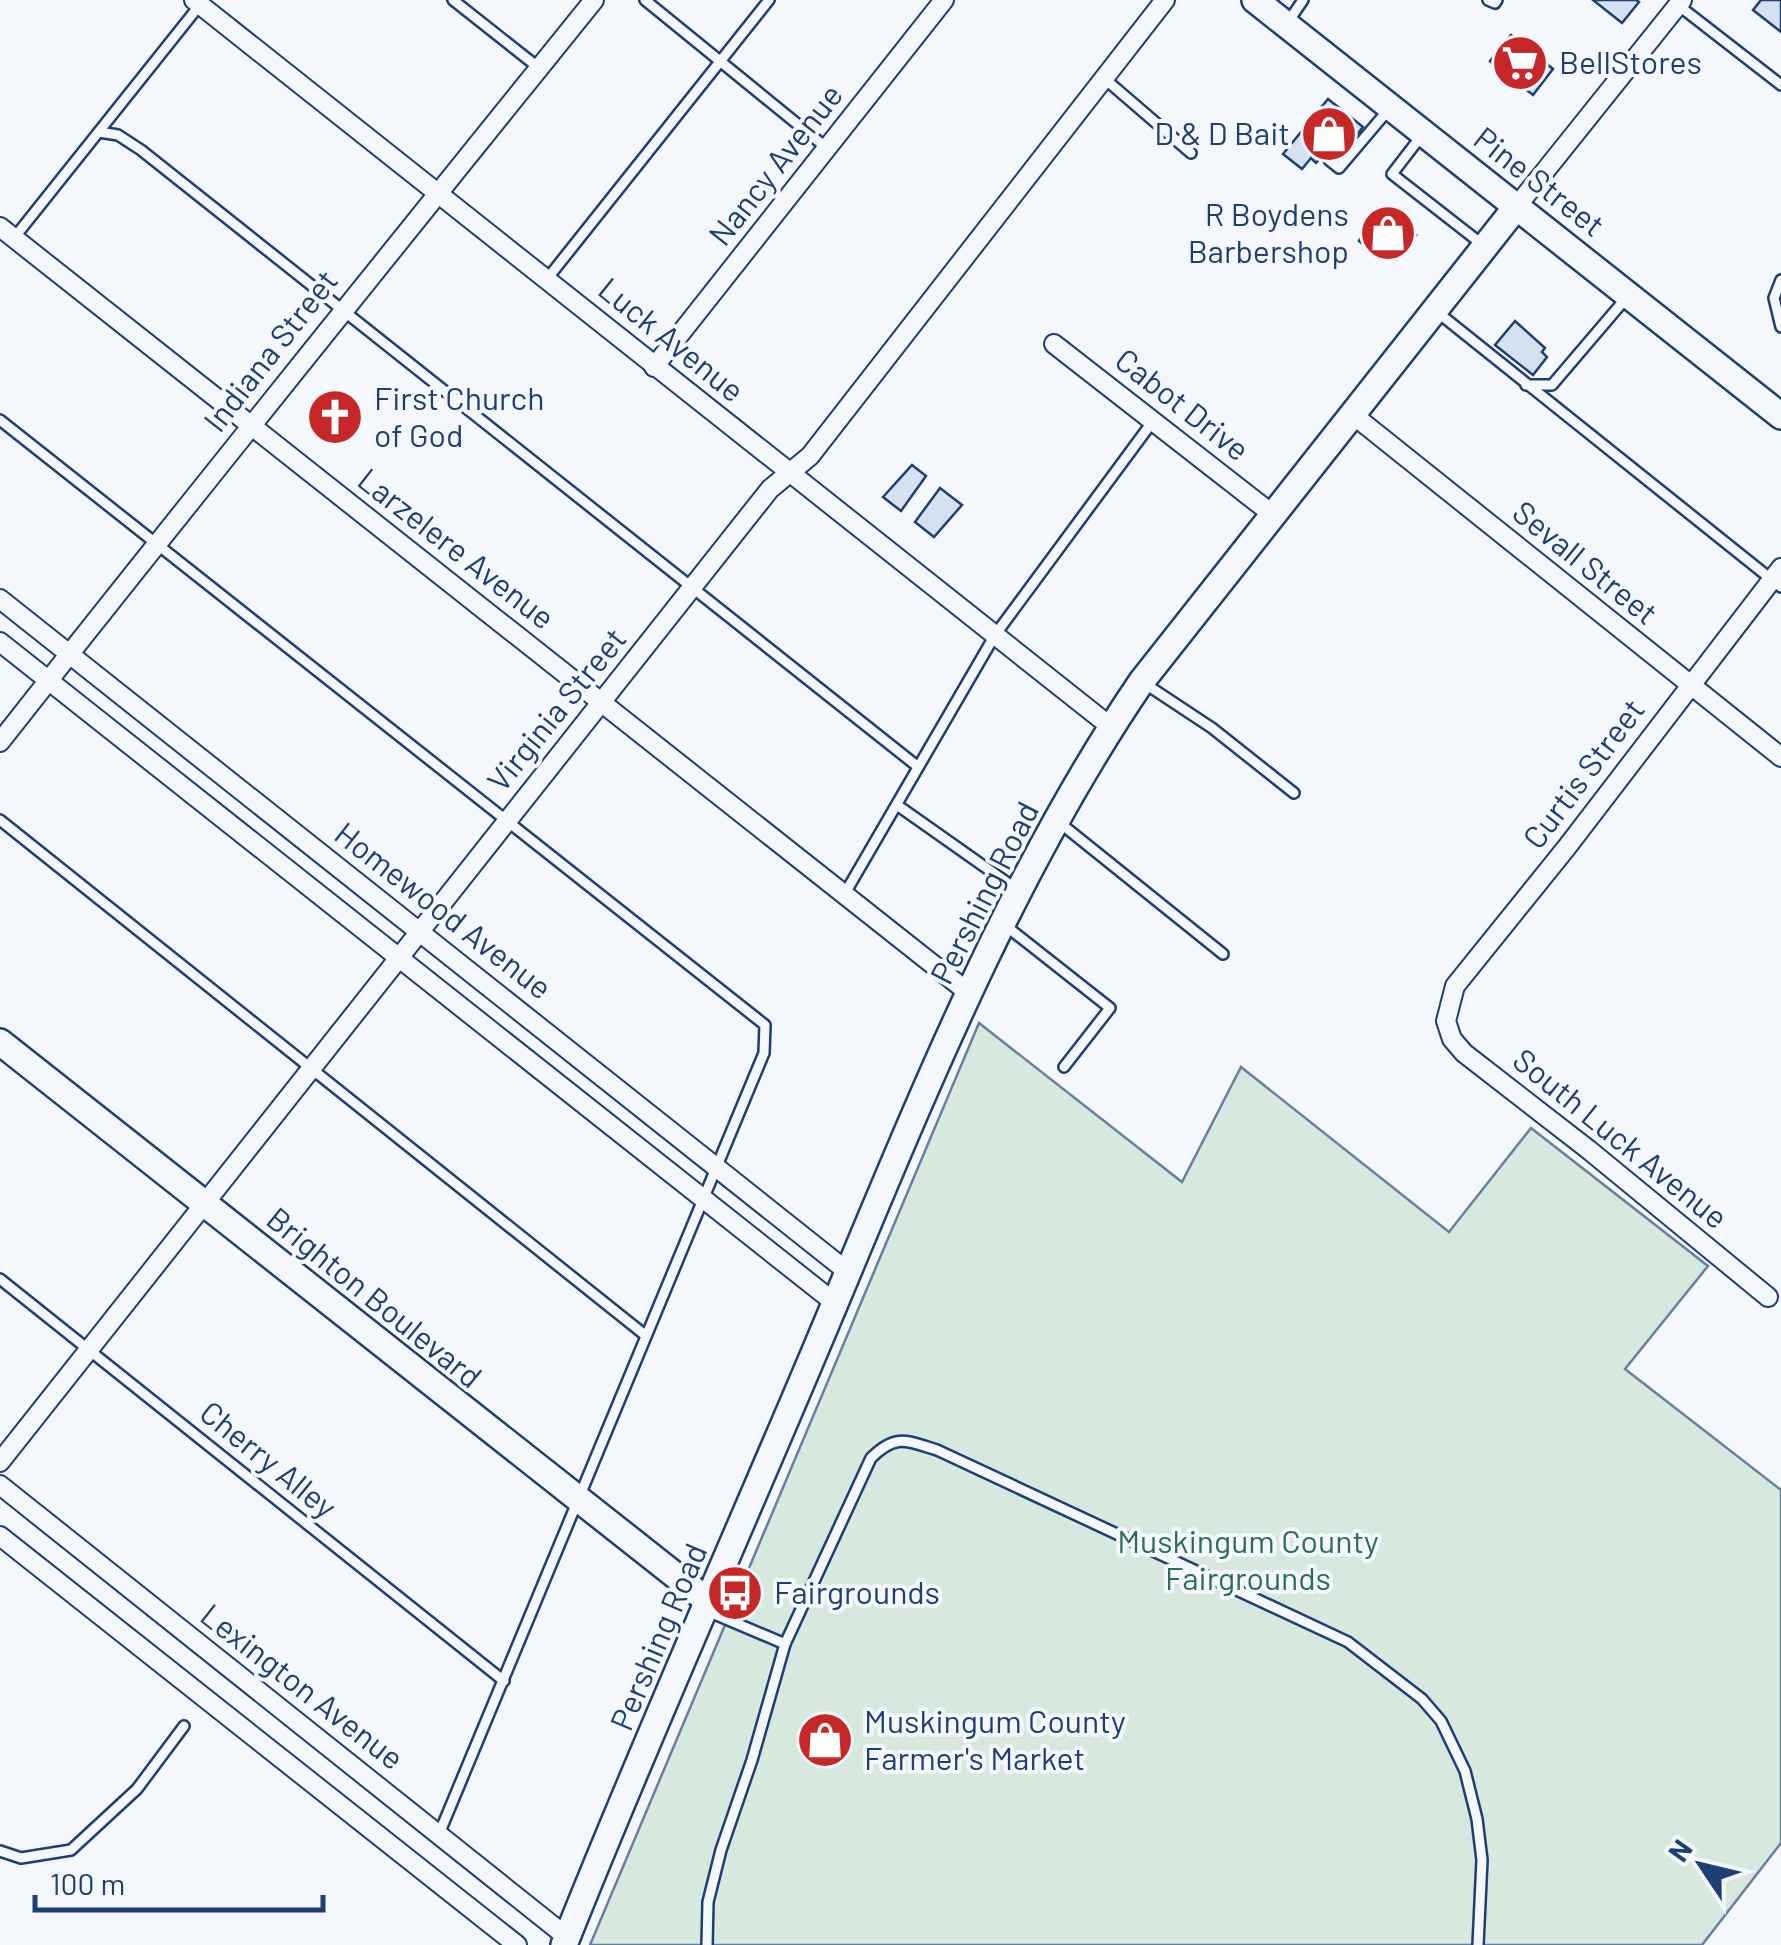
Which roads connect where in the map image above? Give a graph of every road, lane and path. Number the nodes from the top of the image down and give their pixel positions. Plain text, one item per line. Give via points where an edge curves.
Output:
1 (453, 0) edge
2 (594, 0) edge
3 (645, 0) edge
4 (769, 0) edge
5 (944, 0) edge
6 (1165, 0) edge
7 (1256, 0) edge
8 (1303, 0) edge
9 (1488, 0) edge
10 (1497, 0) edge
11 (197, 2) edge
12 (1680, 3) edge
13 (1286, 24) junction
14 (721, 61) junction
15 (539, 68) junction
16 (1104, 80) junction
17 (1781, 85) edge
18 (1390, 106) junction
19 (99, 132) junction
20 (1423, 132) junction
21 (828, 148) junction
22 (1191, 153) dead end
23 (1328, 160) dead end
24 (439, 193) junction
25 (1516, 206) junction
26 (7, 232) edge
27 (1484, 246) junction
28 (547, 279) junction
29 (1781, 280) edge
30 (1629, 295) junction
31 (342, 309) junction
32 (1434, 309) junction
33 (1781, 328) edge
34 (1054, 344) dead end
35 (654, 367) junction
36 (1526, 385) junction
37 (1352, 414) junction
38 (1781, 416) edge
39 (0, 420) edge
40 (1153, 420) junction
41 (250, 426) junction
42 (790, 473) junction
43 (1272, 514) junction
44 (156, 544) junction
45 (1778, 578) edge
46 (692, 588) junction
47 (0, 599) edge
48 (995, 635) junction
49 (0, 642) edge
50 (70, 654) junction
51 (49, 680) junction
52 (1142, 681) junction
53 (1690, 685) junction
54 (602, 703) junction
55 (1111, 727) junction
56 (0, 742) edge
57 (1781, 758) edge
58 (917, 766) junction
59 (1294, 793) dead end
60 (897, 805) junction
61 (0, 820) edge
62 (506, 820) junction
63 (1058, 821) junction
64 (1021, 892) junction
65 (844, 896) junction
66 (1004, 924) junction
67 (419, 930) junction
68 (1223, 954) dead end
69 (396, 958) junction
70 (969, 993) junction
71 (1446, 1020) joint
72 (0, 1042) edge
73 (1064, 1066) dead end
74 (310, 1068) junction
75 (716, 1167) junction
76 (703, 1201) junction
77 (203, 1204) junction
78 (848, 1272) junction
79 (0, 1279) edge
80 (1768, 1298) dead end
81 (835, 1303) junction
82 (646, 1334) junction
83 (89, 1350) junction
84 (0, 1462) edge
85 (0, 1486) edge
86 (576, 1501) junction
87 (0, 1536) edge
88 (707, 1606) junction
89 (785, 1644) junction
90 (504, 1681) junction
91 (184, 1726) dead end
92 (439, 1834) junction
93 (0, 1852) edge
94 (566, 1941) edge
95 (517, 1945) edge
96 (706, 1945) edge
97 (1478, 1945) edge

1 - 15 lane
2 - 15 street, Indiana Street
3 - 14 lane
4 - 14 lane
5 - 21 street, Nancy Avenue
6 - 16 street, Virginia Street
7 - 13 street, Pine Street
8 - 13 lane
9 - 10 lane
11 - 19 lane
11 - 24 street, Luck Avenue
12 - 17 lane
12 - 25 street, Pershing Road
13 - 18 street, Pine Street
14 - 21 lane
14 - 28 lane
15 - 24 street, Indiana Street
16 - 22 lane
16 - 42 street, Virginia Street via 810,456
18 - 20 street, Pine Street
18 - 23 lane via 1340,168
19 - 26 lane
19 - 31 lane via 140,150
20 - 25 street, Pine Street
20 - 27 lane via 1392,174
21 - 35 street, Nancy Avenue
24 - 28 street, Luck Avenue
24 - 31 street, Indiana Street
25 - 27 street, Pershing Road
25 - 30 street, Pine Street
26 - 41 street, Larzelere Avenue
27 - 32 street, Pershing Road
28 - 35 street, Luck Avenue
29 - 33 lane via 1774,298
30 - 36 lane via 1552,385
30 - 38 street, Pine Street
31 - 41 street, Indiana Street
31 - 46 lane
32 - 36 lane
32 - 37 street, Pershing Road
34 - 40 street, Cabot Drive
35 - 42 street, Luck Avenue
36 - 45 lane
37 - 43 street, Pershing Road
37 - 53 street, Sevall Street
39 - 44 lane
40 - 43 street, Cabot Drive
40 - 48 lane
41 - 44 street, Indiana Street
41 - 54 street, Larzelere Avenue
42 - 46 street, Virginia Street
42 - 48 street, Luck Avenue
43 - 52 street, Pershing Road
44 - 50 street, Indiana Street
44 - 62 lane
45 - 53 street, Curtis Street
46 - 54 street, Virginia Street
46 - 58 lane
47 - 50 street, Homewood Avenue
48 - 55 street, Luck Avenue
48 - 58 lane
49 - 51 street, Homewood Avenue
50 - 51 street, Indiana Street
50 - 67 street, Homewood Avenue
51 - 56 street, Indiana Street
51 - 69 street, Homewood Avenue
52 - 55 street, Pershing Road
52 - 59 lane
53 - 57 street, Sevall Street
53 - 71 street, Curtis Street via 1455,986
54 - 62 street, Virginia Street
54 - 65 street, Larzelere Avenue
55 - 63 street, Pershing Road
58 - 60 lane
60 - 64 lane
60 - 65 lane
61 - 74 lane
62 - 67 street, Virginia Street
62 - 75 lane via 765,1025 764,1053
63 - 64 street, Pershing Road
63 - 68 lane
64 - 66 street, Pershing Road
65 - 70 street, Larzelere Avenue
66 - 70 street, Pershing Road
66 - 73 lane via 1110,1008
67 - 69 street, Virginia Street
67 - 75 street, Homewood Avenue
69 - 74 street, Virginia Street
69 - 76 street, Homewood Avenue
70 - 78 street, Pershing Road
71 - 80 street, South Luck Avenue via 1464,1053
72 - 77 street, Brighton Boulevard
74 - 77 street, Virginia Street
74 - 82 lane
75 - 76 lane
75 - 78 street, Homewood Avenue
76 - 81 street, Homewood Avenue
76 - 82 lane
77 - 83 street, Virginia Street
77 - 86 street, Brighton Boulevard
78 - 81 street, Pershing Road
79 - 83 lane, Cherry Alley
81 - 88 street, Pershing Road
82 - 86 lane
83 - 84 street, Virginia Street
83 - 90 lane, Cherry Alley
85 - 92 street, Lexington Avenue
86 - 88 street, Brighton Boulevard
86 - 90 lane
87 - 95 street
88 - 89 lane
88 - 94 street, Pershing Road
89 - 96 lane via 720,1850
89 - 97 lane via 871,1458 900,1440 937,1450 1348,1642 1422,1699 1457,1754 1477,1819
90 - 92 lane
91 - 93 lane via 137,1789 70,1850 21,1858
92 - 94 street, Lexington Avenue

